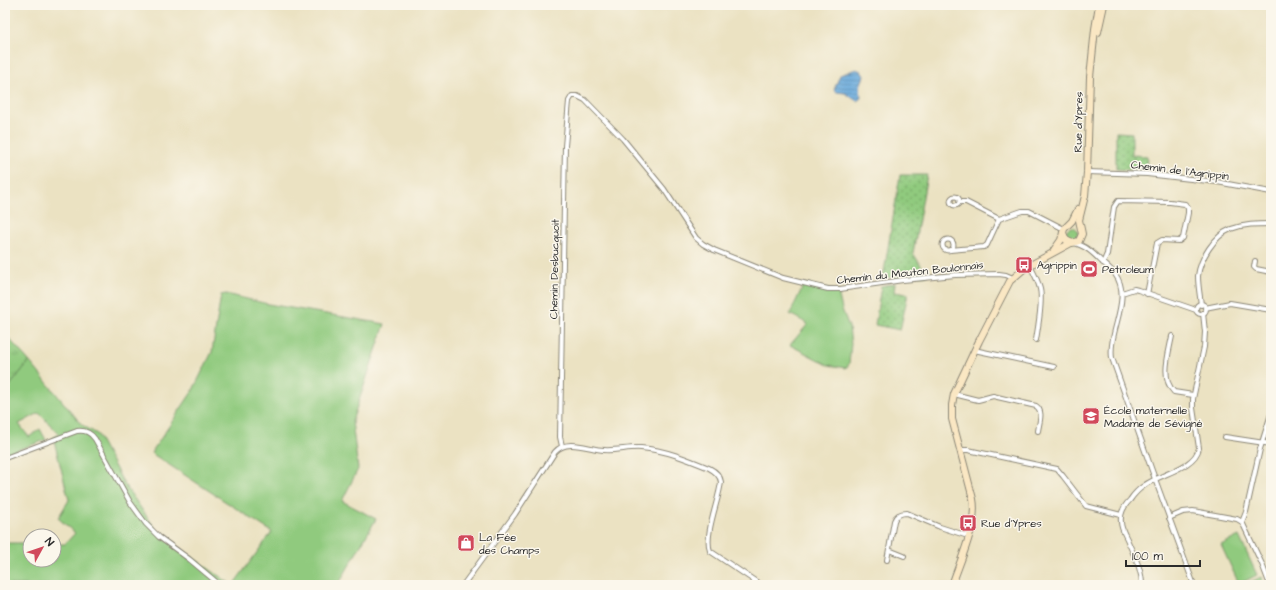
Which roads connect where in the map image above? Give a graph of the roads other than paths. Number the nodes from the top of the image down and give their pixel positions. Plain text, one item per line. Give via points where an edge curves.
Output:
1 (1099, 5) edge
2 (1104, 5) edge
3 (1091, 60) junction
4 (574, 95) joint
5 (1087, 172) junction
6 (1086, 184) junction
7 (1271, 192) edge
8 (960, 202) dead end
9 (999, 219) junction
10 (1271, 224) edge
11 (1065, 229) junction
12 (1081, 232) junction
13 (1072, 243) junction
14 (950, 250) dead end
15 (1089, 250) junction
16 (1046, 256) junction
17 (1255, 261) dead end
18 (1103, 263) junction
19 (1030, 266) junction
20 (1271, 272) edge
21 (1012, 278) junction
22 (1122, 293) junction
23 (1147, 294) junction
24 (1201, 304) junction
25 (1205, 308) junction
26 (1196, 310) junction
27 (1271, 310) edge
28 (1203, 313) junction
29 (1172, 336) dead end
30 (1036, 340) dead end
31 (974, 350) junction
32 (1054, 367) dead end
33 (954, 394) junction
34 (1193, 395) junction
35 (1271, 414) edge
36 (1038, 431) dead end
37 (1225, 437) dead end
38 (1262, 442) junction
39 (1271, 444) edge
40 (562, 446) junction
41 (960, 450) junction
42 (5, 458) edge
43 (1155, 479) junction
44 (1121, 515) junction
45 (1169, 518) junction
46 (1242, 522) junction
47 (968, 536) junction
48 (889, 550) junction
49 (904, 556) dead end
50 (887, 560) dead end
51 (220, 585) edge
52 (463, 585) edge
53 (761, 585) edge
54 (952, 585) edge
55 (1142, 585) edge
56 (1194, 585) edge
57 (1270, 585) edge

1 - 3 main road, Rue d'Ypres
2 - 3 main road, Rue d'Ypres
3 - 5 main road, Rue d'Ypres
4 - 21 street, Chemin du Mouton Boulonnais via 585,100 623,139 664,189 698,240 718,252 786,278 832,289 994,273
4 - 40 street, Chemin Desbucquoit via 569,101 565,146 560,437
5 - 6 main road, Rue d'Ypres
5 - 7 street, Chemin de l'Agrippin via 1136,173 1217,182
6 - 11 main road, Rue d'Ypres via 1077,213
6 - 12 main road, Rue d'Ypres via 1079,220
8 - 9 street via 966,202
9 - 11 street via 1029,211
9 - 14 street via 984,247
10 - 24 street via 1251,224 1231,229 1210,247 1199,272
11 - 12 main road via 1075,224
11 - 13 main road via 1066,240
11 - 16 main road, Rue d'Ypres via 1058,246
12 - 13 main road via 1078,241
12 - 15 street
13 - 15 street
13 - 16 main road, Rue d'Ypres
15 - 18 street
16 - 19 main road, Rue d'Ypres
17 - 20 street via 1256,269
18 - 22 street via 1116,276
18 - 23 street via 1114,207 1118,201 1185,204 1188,211 1183,238 1179,241 1162,240 1157,243
19 - 21 main road, Rue d'Ypres
19 - 30 street via 1041,292
21 - 31 main road, Rue d'Ypres
22 - 23 street via 1136,289
22 - 43 street via 1111,347 1112,358
23 - 26 street
24 - 25 street
24 - 26 street
25 - 27 street via 1230,303
25 - 28 street
26 - 28 street via 1199,314
28 - 34 street via 1204,347
29 - 34 street via 1166,372 1171,389 1174,392
31 - 32 street
31 - 33 main road, Rue d'Ypres
33 - 36 street via 978,400 993,396 1036,406 1041,411
33 - 41 main road, Rue d'Ypres via 951,416
34 - 43 street via 1198,452 1183,466
35 - 38 street
37 - 38 street
38 - 39 street
38 - 46 street
40 - 52 street via 555,452 515,514
40 - 53 street via 607,450 645,448 673,454 715,471 721,482 709,536 710,551
41 - 44 street via 1057,469 1086,506
41 - 47 main road, Rue d'Ypres via 974,502 974,515
42 - 51 street via 77,432 89,432 130,502 146,524
43 - 44 street via 1136,493
43 - 45 street
44 - 55 street via 1122,528 1141,571
45 - 46 street via 1195,511
45 - 56 street
46 - 57 street
47 - 48 street via 903,513 894,521
47 - 54 main road, Rue d'Ypres
48 - 49 street
48 - 50 street

